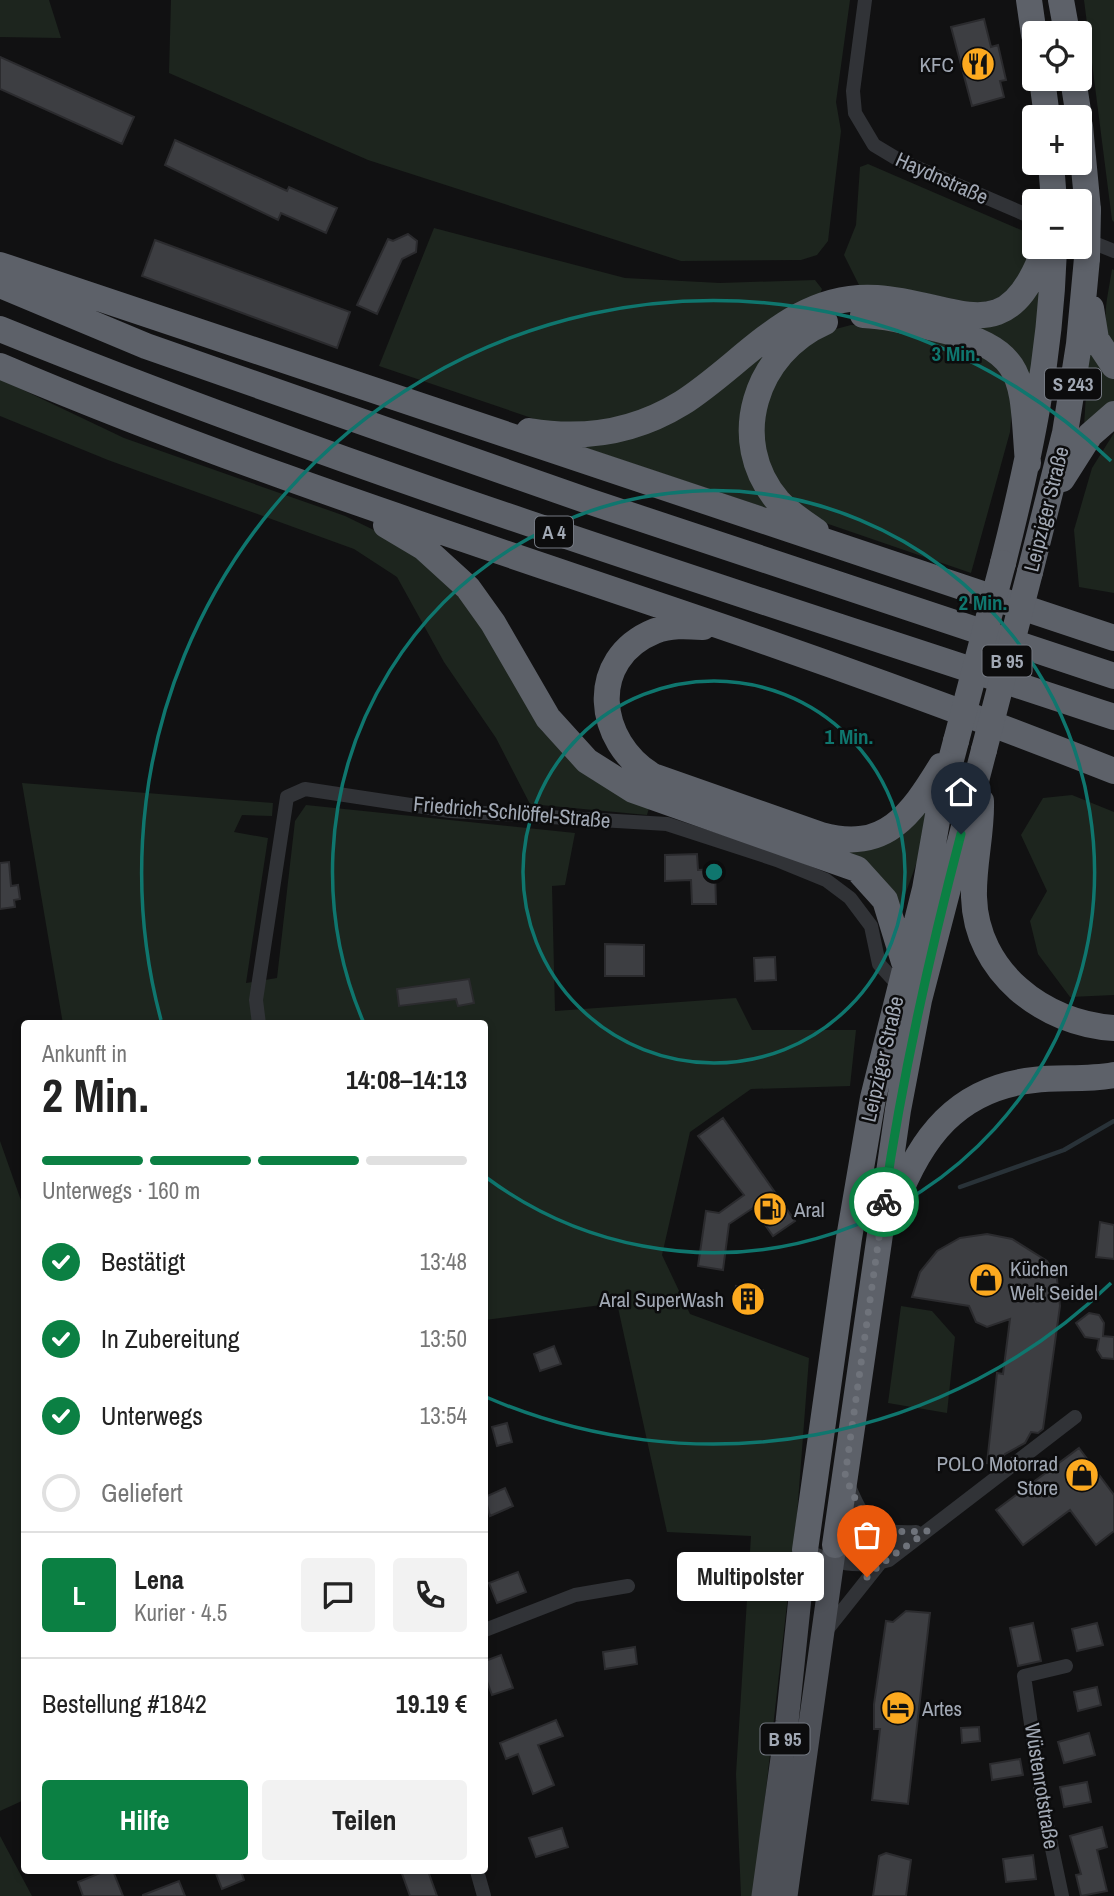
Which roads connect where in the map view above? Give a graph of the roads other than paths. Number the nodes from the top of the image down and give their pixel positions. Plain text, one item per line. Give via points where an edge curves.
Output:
1 (864, 0) edge
2 (1029, 0) edge
3 (1061, 0) edge
4 (1032, 21) edge
5 (1065, 21) edge
6 (1022, 213) edge
7 (1092, 249) edge
8 (1114, 251) edge
9 (1040, 259) edge
10 (1053, 259) edge
11 (1082, 259) edge
12 (1084, 259) edge
13 (0, 265) edge
14 (0, 285) edge
15 (0, 330) edge
16 (0, 366) edge
17 (1114, 366) edge
18 (1114, 414) edge
19 (468, 422) junction
20 (1028, 463) junction
21 (330, 494) junction
22 (1046, 508) junction
23 (838, 546) junction
24 (725, 628) junction
25 (1114, 638) edge
26 (1114, 676) edge
27 (1114, 717) edge
28 (956, 741) junction
29 (982, 757) junction
30 (1114, 771) edge
31 (901, 974) junction
32 (258, 1020) edge
33 (1114, 1028) edge
34 (1114, 1075) edge
35 (877, 1252) junction
36 (1075, 1417) dead end
37 (845, 1476) junction
38 (927, 1531) junction
39 (805, 1550) junction
40 (834, 1554) junction
41 (881, 1562) junction
42 (628, 1586) dead end
43 (488, 1629) edge
44 (823, 1635) junction
45 (1066, 1666) dead end
46 (478, 1874) edge
47 (484, 1896) edge
48 (763, 1896) edge
49 (786, 1896) edge
50 (1062, 1896) edge

1 - 6 street, Haydnstraße via 853,91 855,113 874,145
2 - 4 highway
3 - 5 highway
7 - 8 street
9 - 19 highway via 1030,286 999,311 966,316 864,298 816,307 770,334 682,403 629,427 565,435
10 - 20 highway, Leipziger Straße / S 243 via 1045,373
11 - 22 highway, Leipziger Straße / S 243 via 1074,379
12 - 17 highway via 1093,328 1101,350
13 - 19 highway
14 - 26 highway, A 4 via 146,346 588,501
15 - 27 highway, A 4 via 441,495
16 - 21 highway via 80,401
18 - 22 highway via 1078,450
19 - 23 highway
20 - 23 highway via 1020,384 1010,364 994,348 974,337 877,315 819,324 785,348 766,372 753,411 752,437 762,475 777,500
20 - 28 highway, Leipziger Straße / B 95, bridge
21 - 24 highway
21 - 31 highway via 409,537 453,573 493,623 548,718 587,761 633,790 857,869 885,900
22 - 29 highway, Leipziger Straße / B 95, bridge
23 - 25 highway
24 - 28 highway via 682,626 655,631 632,645 614,667 606,705 611,730 632,762 653,776 821,835 860,839 886,831 909,814
24 - 30 highway via 934,701
28 - 31 highway, Leipziger Straße / B 95 via 925,890
29 - 33 highway via 974,897 985,944 1012,984 1038,1005 1067,1020
29 - 35 highway, Leipziger Straße / B 95 via 919,1000
31 - 32 street, Friedrich-Schlöffel-Straße via 880,964 871,926 850,898 826,880 667,824 450,811 305,789 287,796 256,1000
31 - 39 highway, Leipziger Straße / B 95 via 861,1162
34 - 35 highway via 1018,1082 984,1093 953,1113 916,1155
35 - 37 highway, Leipziger Straße / B 95
36 - 38 street
37 - 38 street via 864,1517 877,1529
37 - 40 highway, Leipziger Straße / B 95
38 - 40 street via 886,1546
38 - 41 street
39 - 40 street
39 - 48 main road, Leipziger Straße / B 95
40 - 41 street
40 - 44 main road, Leipziger Straße / B 95
41 - 44 street
42 - 43 street via 575,1595
44 - 49 main road, Leipziger Straße / B 95
45 - 50 street, Wüstenrotstraße via 1024,1676
46 - 47 street

